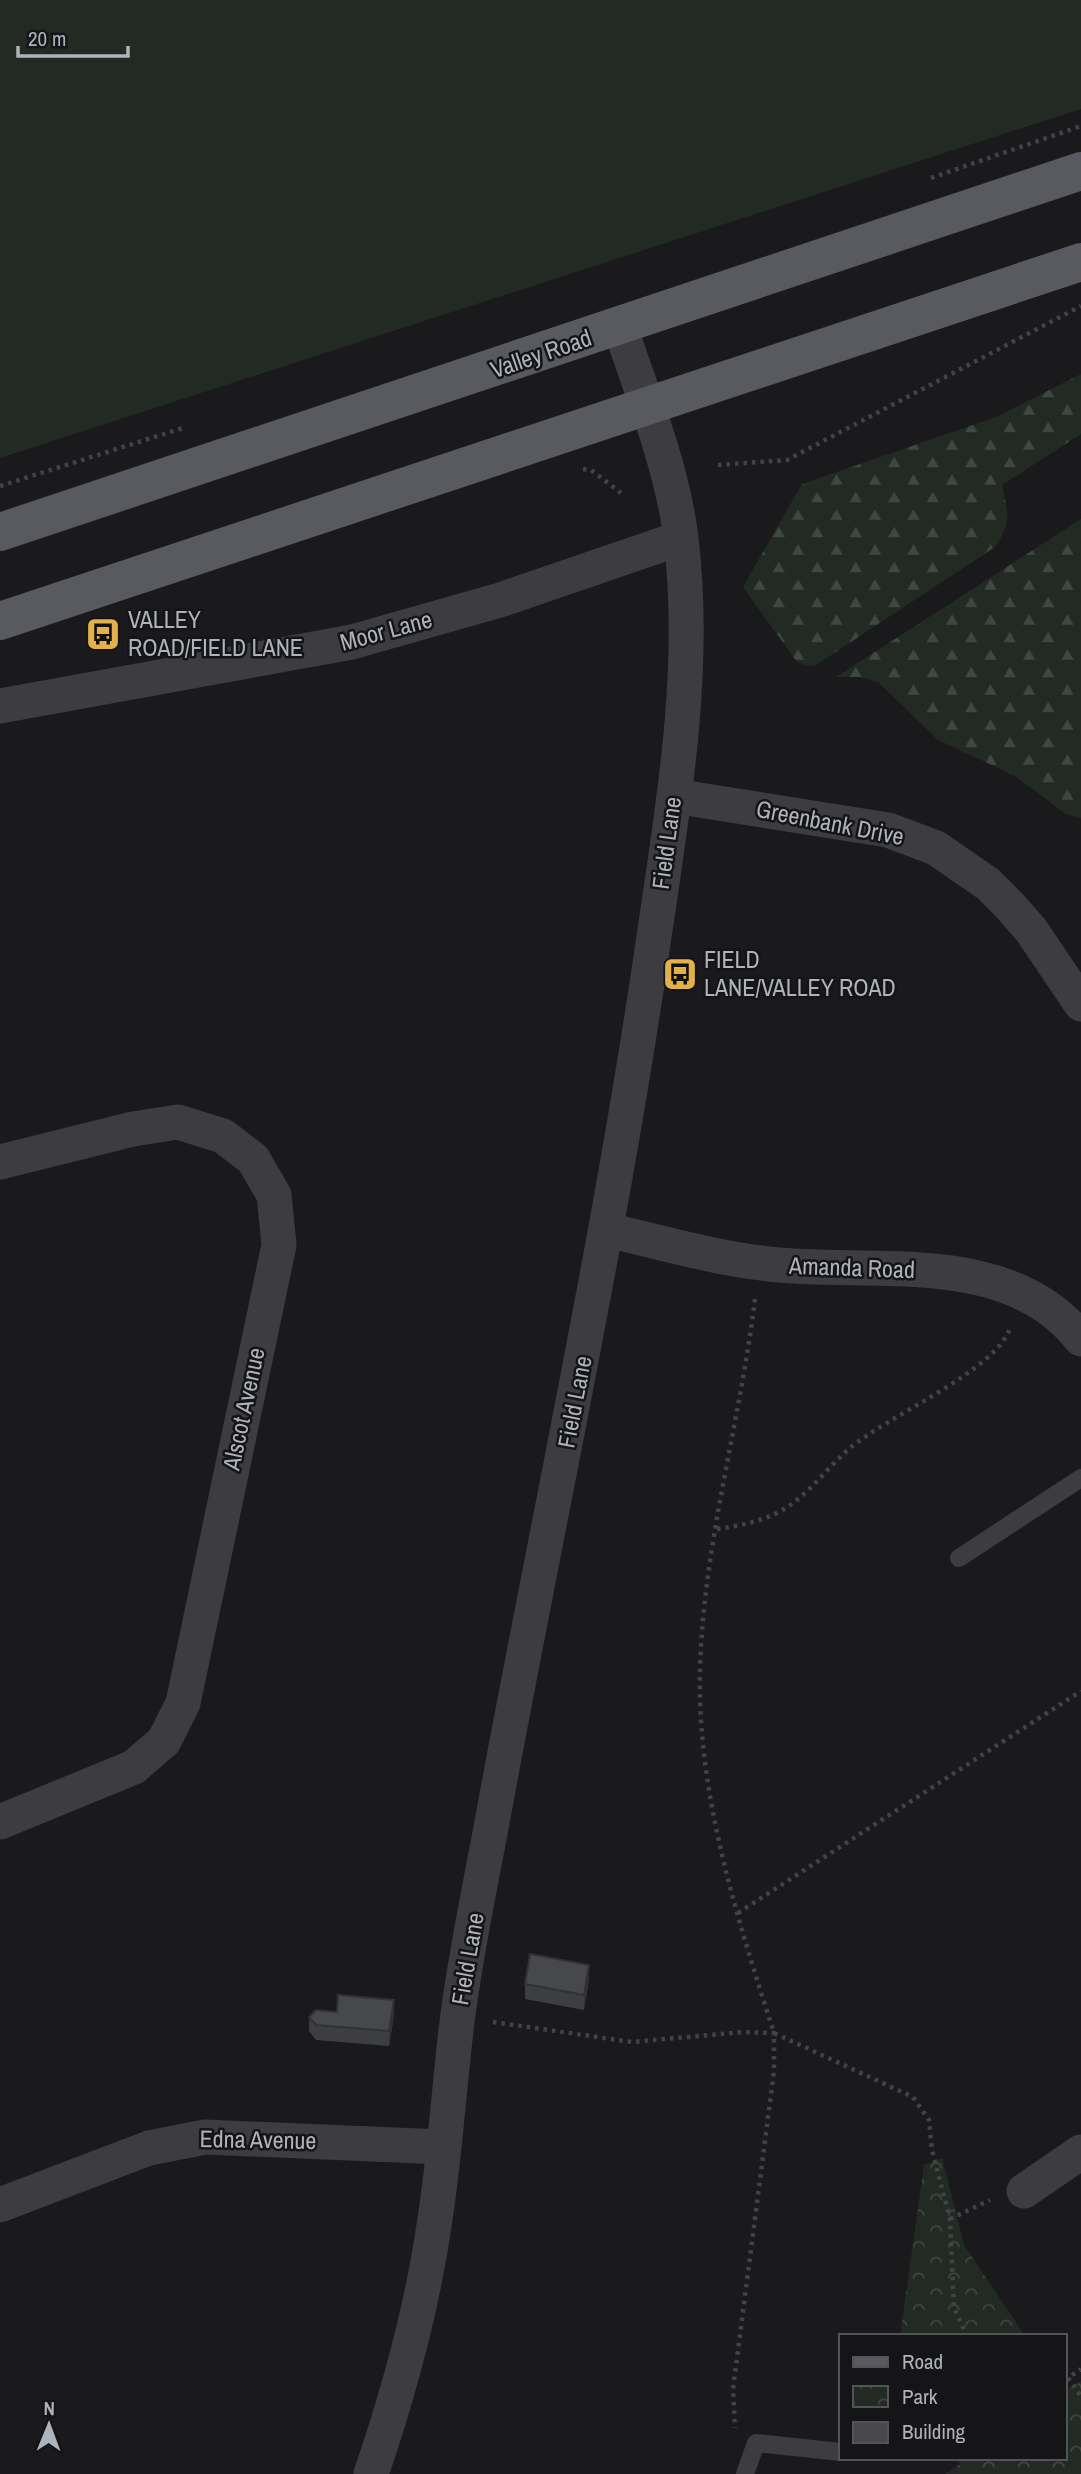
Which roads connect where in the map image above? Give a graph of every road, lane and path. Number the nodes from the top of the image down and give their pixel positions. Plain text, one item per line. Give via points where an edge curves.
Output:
1 (1081, 171) edge
2 (1081, 262) edge
3 (1081, 306) edge
4 (620, 327) junction
5 (647, 407) junction
6 (718, 465) dead end
7 (578, 469) dead end
8 (621, 493) dead end
9 (0, 532) edge
10 (681, 538) junction
11 (0, 621) edge
12 (0, 706) edge
13 (674, 796) junction
14 (1081, 1004) edge
15 (0, 1162) edge
16 (607, 1230) junction
17 (760, 1264) junction
18 (1020, 1293) junction
19 (1081, 1339) edge
20 (1081, 1478) edge
21 (717, 1529) junction
22 (959, 1558) dead end
23 (1081, 1691) edge
24 (0, 1822) edge
25 (738, 1913) junction
26 (458, 2017) junction
27 (774, 2033) junction
28 (443, 2147) junction
29 (1081, 2152) edge
30 (1024, 2191) joint
31 (0, 2205) edge
32 (950, 2219) junction
33 (966, 2334) edge
34 (1081, 2369) edge
35 (1067, 2379) edge
36 (1081, 2396) edge
37 (756, 2443) junction
38 (839, 2452) edge
39 (371, 2474) edge
40 (745, 2474) edge

1 - 4 main road, Valley Road
2 - 5 main road
3 - 6 path via 787,460
4 - 5 street, Field Lane
4 - 9 main road, Valley Road
5 - 10 street, Field Lane
5 - 11 main road
7 - 8 path via 591,470
10 - 12 street, Moor Lane via 500,600 352,642
10 - 13 street, Field Lane via 684,643
13 - 14 street, Greenbank Drive via 888,830 936,848 988,884 1010,906
13 - 16 street, Field Lane
15 - 24 street, Alscot Avenue via 177,1122 212,1132 253,1159 274,1195 279,1245 183,1703 164,1741 134,1767
16 - 17 street, Amanda Road
16 - 26 street, Field Lane
17 - 18 street, Amanda Road via 924,1269 974,1277
17 - 21 path
18 - 19 street, Amanda Road via 1054,1311
18 - 21 path via 1007,1335 994,1354 851,1447 779,1512
20 - 22 lane
21 - 25 path via 700,1671 706,1764
23 - 25 path
25 - 27 path
26 - 27 path via 632,2042
26 - 28 street, Field Lane
27 - 32 path via 912,2097 929,2120
27 - 37 path via 774,2071 733,2389 734,2427
28 - 31 street, Edna Avenue via 205,2137 149,2148
28 - 39 street, Field Lane via 425,2279
29 - 30 street
30 - 32 path via 1010,2190
32 - 33 path via 954,2308
34 - 35 path
35 - 36 path
37 - 38 lane
37 - 40 lane

